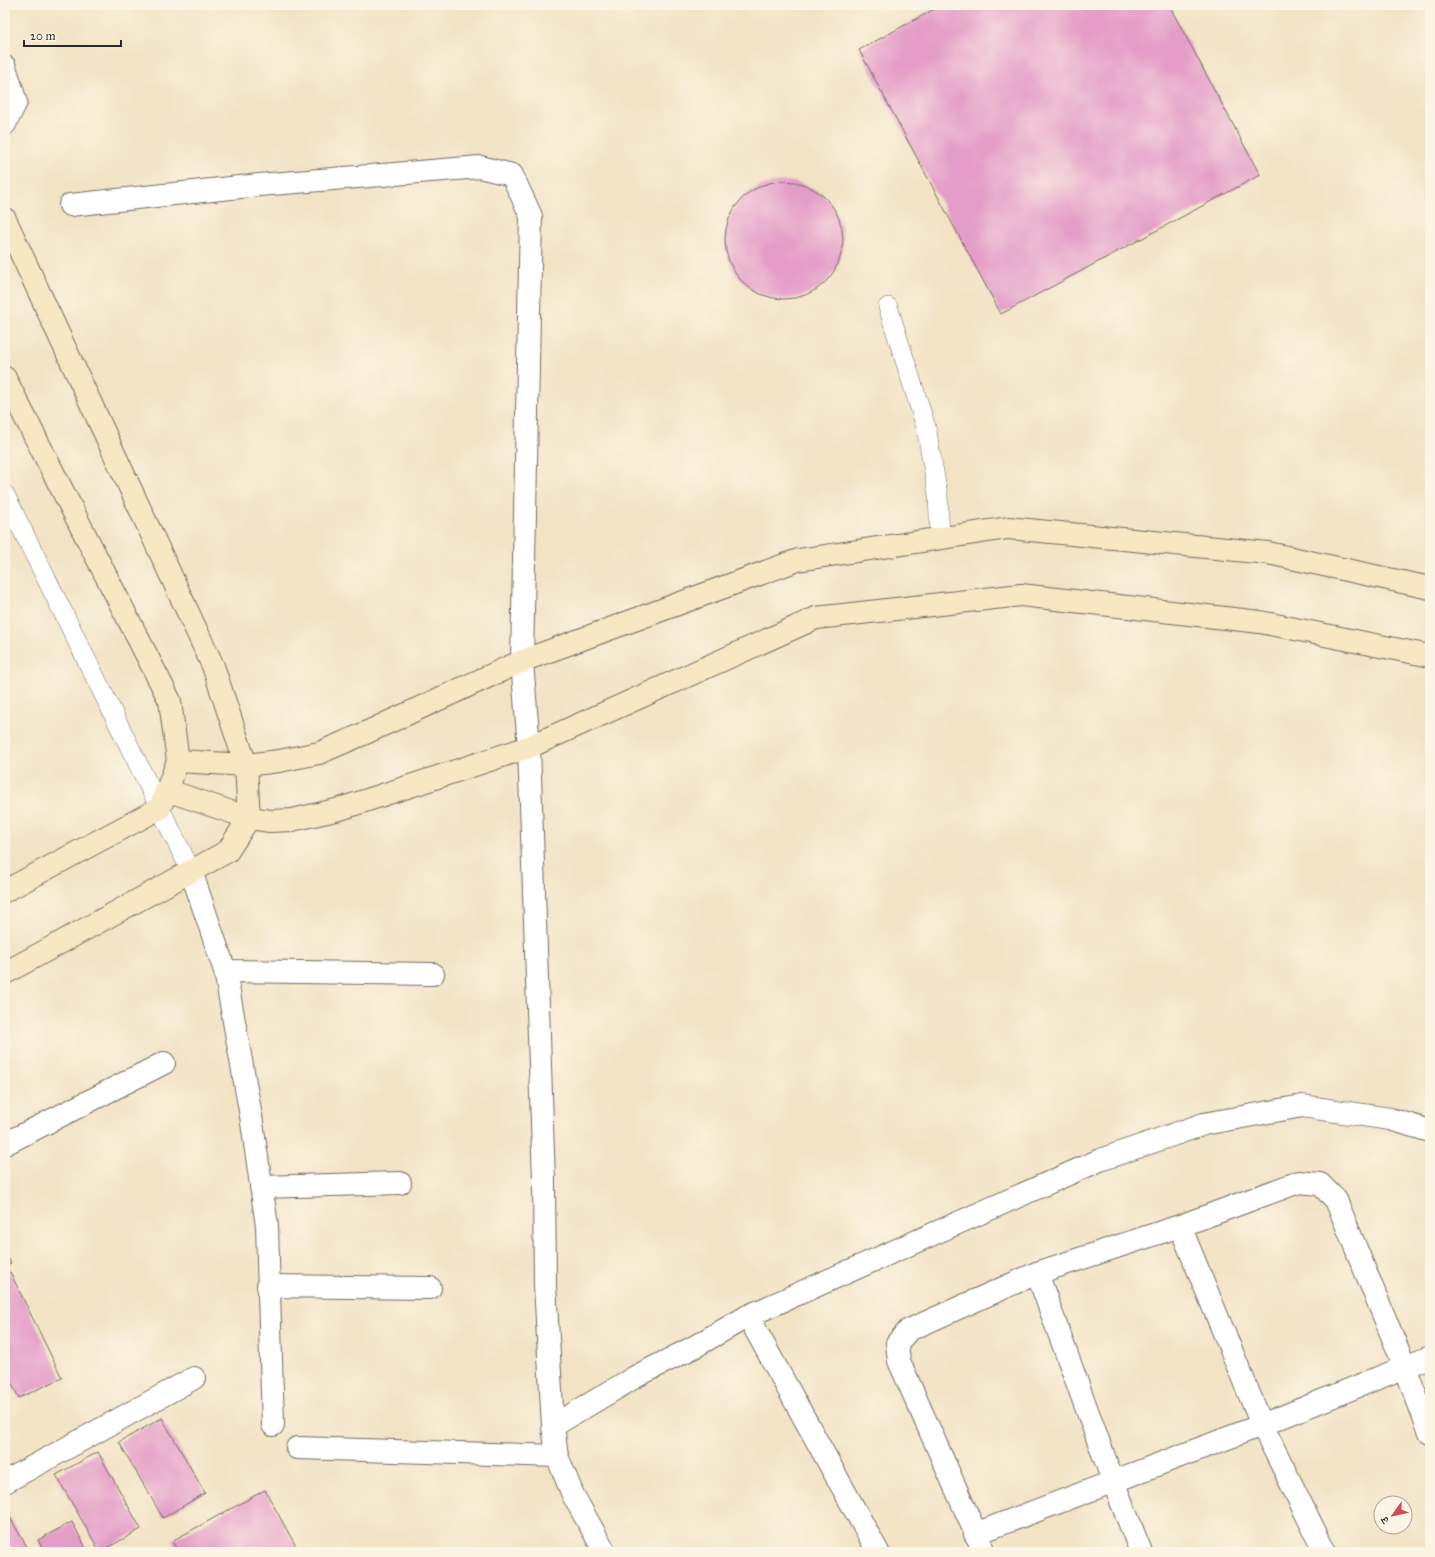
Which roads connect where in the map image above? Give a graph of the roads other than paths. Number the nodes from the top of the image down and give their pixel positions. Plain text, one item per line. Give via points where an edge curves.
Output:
1 (5, 67) edge
2 (5, 124) edge
3 (70, 206) dead end
4 (5, 219) edge
5 (888, 307) dead end
6 (5, 378) edge
7 (5, 495) edge
8 (940, 538) junction
9 (1430, 588) edge
10 (1430, 656) edge
11 (522, 661) junction
12 (529, 748) junction
13 (178, 760) junction
14 (246, 765) junction
15 (163, 799) junction
16 (249, 818) junction
17 (191, 871) junction
18 (5, 891) edge
19 (224, 971) junction
20 (5, 973) edge
21 (433, 974) dead end
22 (164, 1064) dead end
23 (1430, 1131) edge
24 (5, 1144) edge
25 (400, 1183) dead end
26 (261, 1187) junction
27 (1180, 1226) junction
28 (1037, 1273) junction
29 (268, 1286) junction
30 (430, 1288) dead end
31 (748, 1316) junction
32 (1430, 1357) edge
33 (1405, 1367) junction
34 (194, 1378) dead end
35 (273, 1424) dead end
36 (1262, 1425) junction
37 (553, 1426) junction
38 (1430, 1433) edge
39 (297, 1448) dead end
40 (557, 1456) junction
41 (1113, 1481) junction
42 (5, 1482) edge
43 (980, 1543) edge
44 (605, 1552) edge
45 (878, 1552) edge
46 (1141, 1552) edge
47 (1324, 1552) edge

1 - 2 street via 16,102
3 - 11 street via 259,185 480,167 512,175 531,216
4 - 14 street via 213,666
5 - 8 lane via 926,427 938,495
6 - 13 street via 170,701
7 - 15 lane
8 - 9 street via 1008,528 1268,553
8 - 11 street via 798,560
10 - 12 street via 1260,622 1021,595 816,618
11 - 12 street
11 - 14 street via 319,753
12 - 16 street via 340,809 292,820 270,821
12 - 37 street via 544,1181 545,1285
13 - 14 street
13 - 15 street
14 - 16 street
15 - 16 street
15 - 17 lane
15 - 18 street
16 - 17 street via 228,851
17 - 19 street
17 - 20 street
19 - 21 street
19 - 26 street via 251,1116
22 - 24 street
23 - 31 street via 1390,1119 1302,1106 1204,1124 1100,1160
25 - 26 street
26 - 29 street via 266,1226
27 - 28 street
27 - 33 street via 1299,1182 1320,1184 1336,1200
27 - 36 street
28 - 41 street
28 - 43 street via 909,1330 897,1343 899,1361
29 - 30 street
29 - 35 street
31 - 37 street via 635,1377
31 - 45 street
32 - 33 street
33 - 36 street
33 - 38 street
34 - 42 street
36 - 41 street
36 - 47 street
37 - 40 street
39 - 40 street
40 - 44 street via 573,1495
41 - 43 street
41 - 46 street

